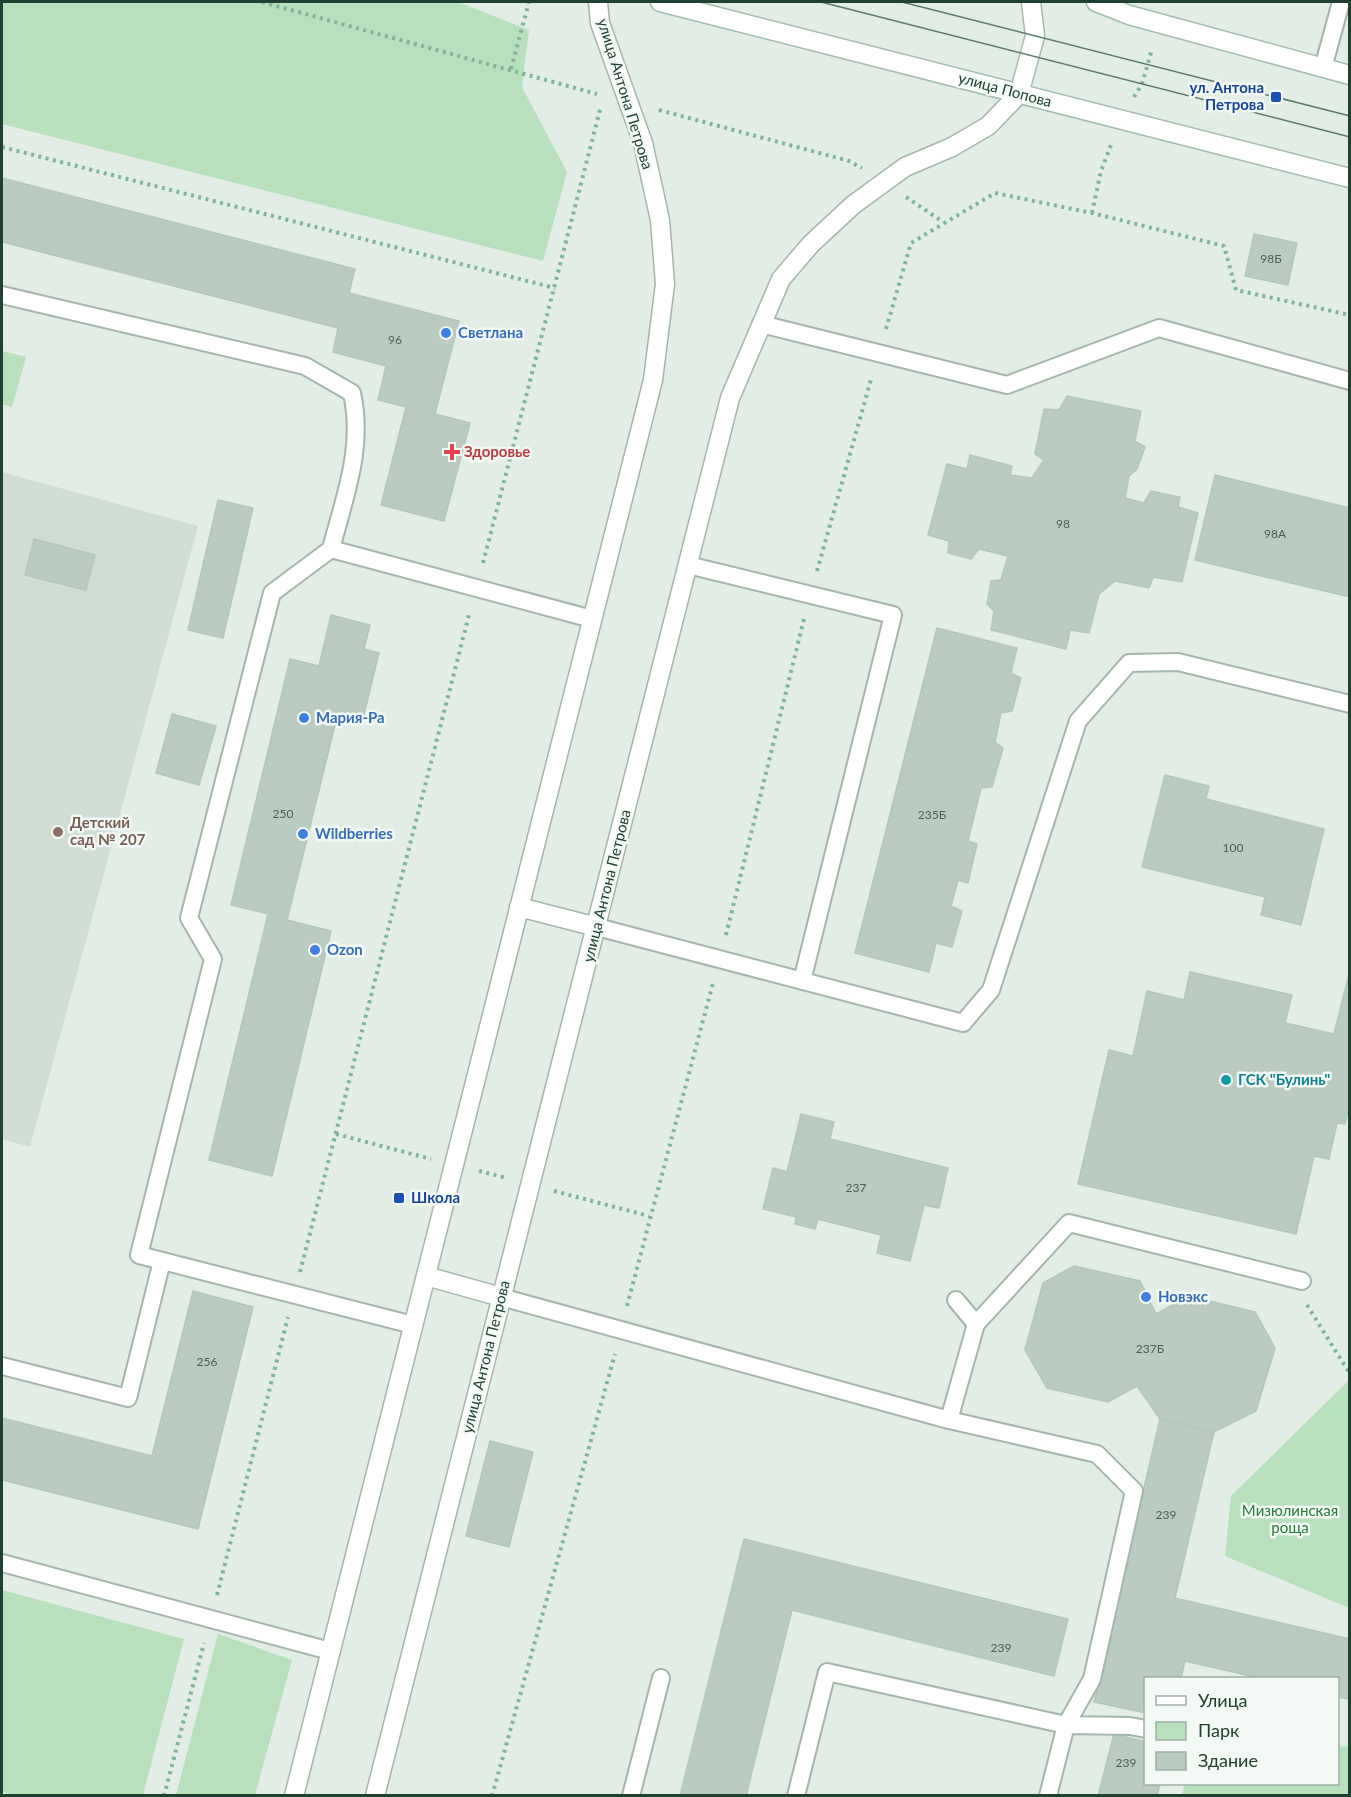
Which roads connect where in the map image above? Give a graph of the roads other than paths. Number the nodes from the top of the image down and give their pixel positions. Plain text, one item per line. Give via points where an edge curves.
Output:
1 (598, 2) edge
2 (660, 2) edge
3 (1031, 2) edge
4 (1096, 2) edge
5 (1341, 2) edge
6 (1323, 68) junction
7 (1350, 75) edge
8 (1019, 94) junction
9 (1350, 178) edge
10 (2, 295) edge
11 (761, 324) junction
12 (1350, 381) edge
13 (331, 549) junction
14 (688, 565) junction
15 (592, 620) junction
16 (1350, 704) edge
17 (519, 907) junction
18 (597, 927) junction
19 (802, 981) junction
20 (162, 1261) junction
21 (426, 1276) junction
22 (1297, 1280) road end
23 (501, 1297) junction
24 (956, 1300) dead end
25 (976, 1324) junction
26 (413, 1325) junction
27 (2, 1366) edge
28 (949, 1420) junction
29 (2, 1563) edge
30 (330, 1651) junction
31 (661, 1678) dead end
32 (1066, 1725) junction
33 (1144, 1729) edge
34 (294, 1796) edge
35 (375, 1796) edge
36 (631, 1796) edge
37 (796, 1796) edge
38 (1048, 1796) edge

1 - 15 street, улица Антона Петрова via 600,23 643,143 660,220 666,284 653,380
2 - 8 street, улица Попова
3 - 8 street via 1035,36
4 - 6 street via 1129,15
5 - 6 lane
6 - 7 street
8 - 9 street, улица Попова
8 - 11 street, улица Антона Петрова via 988,126 905,167 811,244 781,279
10 - 13 lane via 305,366 352,393 357,450
11 - 12 lane via 1007,385 1159,328
11 - 14 street, улица Антона Петрова via 730,398
13 - 15 lane
13 - 20 lane via 272,593 189,918 213,959 140,1255
14 - 18 street, улица Антона Петрова
14 - 19 lane via 893,615
15 - 17 street, улица Антона Петрова
16 - 19 lane via 1178,662 1129,663 1078,721 991,990 963,1023
17 - 18 street
17 - 21 street, улица Антона Петрова
18 - 19 lane
18 - 23 street, улица Антона Петрова
20 - 26 lane
20 - 27 lane via 128,1398
21 - 23 street
21 - 26 street, улица Антона Петрова
22 - 25 lane via 1069,1222
23 - 28 lane
23 - 35 street, улица Антона Петрова
24 - 25 lane
25 - 28 lane
26 - 30 street, улица Антона Петрова
28 - 32 lane via 1097,1454 1134,1491 1092,1679
29 - 30 lane
30 - 34 street, улица Антона Петрова
31 - 36 lane
32 - 33 lane
32 - 37 lane via 827,1671
32 - 38 lane

